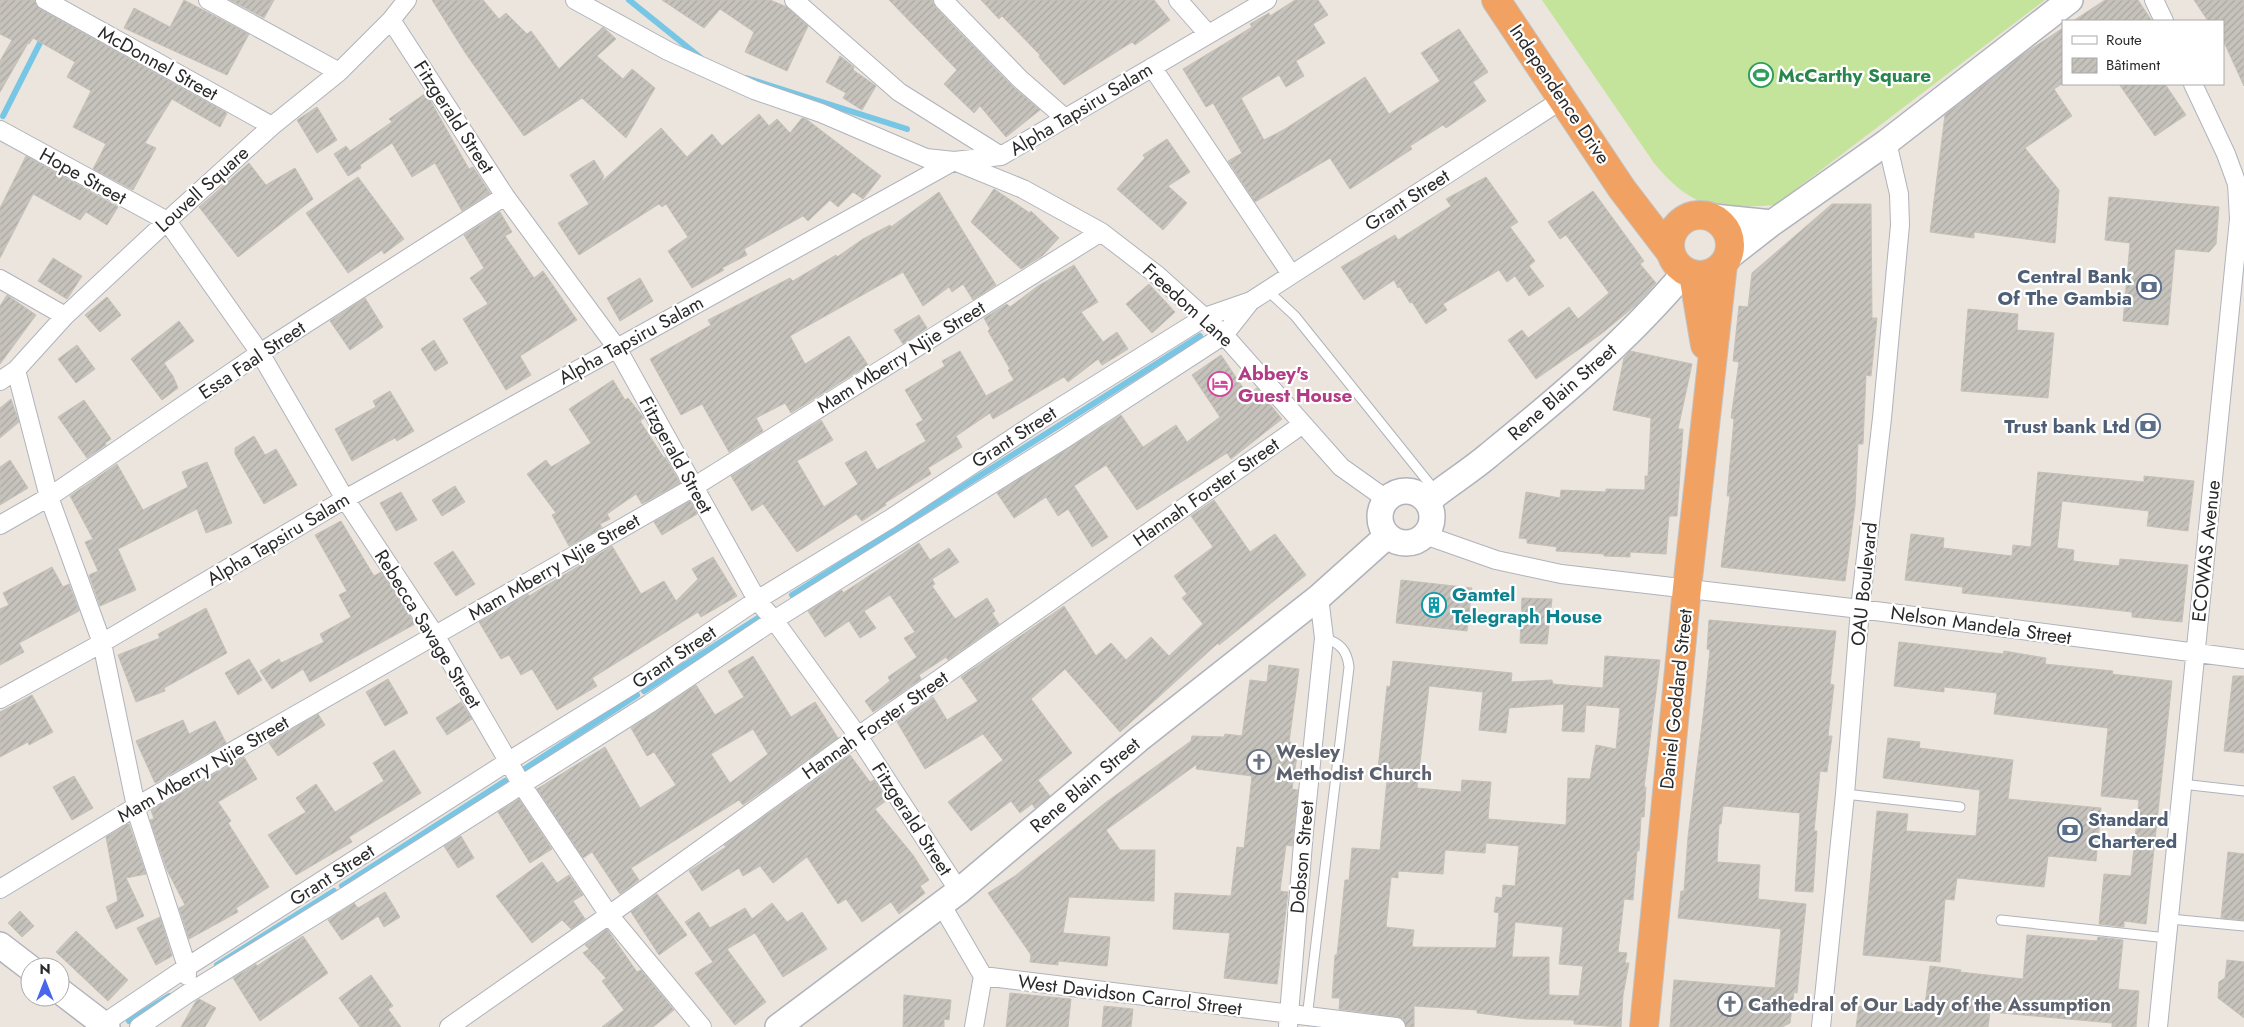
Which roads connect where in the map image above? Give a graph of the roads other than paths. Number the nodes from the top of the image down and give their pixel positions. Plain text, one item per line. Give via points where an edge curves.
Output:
1 (45, 0) edge
2 (208, 0) edge
3 (407, 0) edge
4 (575, 0) edge
5 (794, 0) edge
6 (943, 0) edge
7 (1178, 0) edge
8 (1267, 0) edge
9 (1496, 0) edge
10 (2070, 0) edge
11 (2154, 0) edge
12 (391, 20) junction
13 (2164, 20) edge
14 (1208, 34) junction
15 (1152, 68) junction
16 (339, 72) junction
17 (2193, 85) edge
18 (1563, 99) junction
19 (1065, 118) junction
20 (272, 126) junction
21 (0, 130) edge
22 (1887, 142) junction
23 (1001, 156) junction
24 (954, 161) junction
25 (1622, 189) junction
26 (505, 196) junction
27 (1713, 217) junction
28 (1681, 220) junction
29 (166, 222) junction
30 (1772, 223) junction
31 (1101, 232) junction
32 (2240, 242) edge
33 (1725, 261) junction
34 (1683, 266) junction
35 (1292, 274) junction
36 (0, 279) edge
37 (1267, 290) junction
38 (1250, 302) junction
39 (65, 316) junction
40 (1205, 317) junction
41 (1224, 335) junction
42 (617, 348) junction
43 (260, 353) junction
44 (16, 370) junction
45 (1710, 371) junction
46 (0, 381) edge
47 (1303, 424) junction
48 (692, 488) junction
49 (48, 497) junction
50 (1432, 498) junction
51 (345, 499) junction
52 (1386, 499) junction
53 (0, 525) edge
54 (1424, 535) junction
55 (1388, 536) junction
56 (1687, 588) junction
57 (1319, 597) junction
58 (757, 600) junction
59 (1860, 609) junction
60 (774, 620) junction
61 (435, 635) junction
62 (1324, 638) junction
63 (102, 643) junction
64 (2196, 653) junction
65 (2244, 659) edge
66 (0, 699) edge
67 (858, 736) junction
68 (509, 761) junction
69 (2182, 784) junction
70 (522, 785) junction
71 (2244, 791) edge
72 (1845, 794) junction
73 (137, 806) junction
74 (1960, 807) dead end
75 (0, 889) edge
76 (950, 898) junction
77 (609, 915) junction
78 (2170, 919) junction
79 (2001, 920) dead end
80 (2244, 926) edge
81 (2167, 938) junction
82 (0, 946) edge
83 (20, 961) edge
84 (187, 967) junction
85 (983, 976) junction
86 (187, 994) junction
87 (70, 999) edge
88 (1307, 1018) junction
89 (1289, 1021) edge
90 (105, 1025) edge
91 (139, 1027) edge
92 (449, 1027) edge
93 (702, 1027) edge
94 (778, 1027) edge
95 (974, 1027) edge
96 (1396, 1027) edge
97 (1644, 1027) edge
98 (1821, 1027) edge
99 (2158, 1027) edge

1 - 20 street, McDonnel Street
2 - 16 street
3 - 12 street, Louvell Square
4 - 24 street via 668,51 754,90 821,113 926,158
5 - 23 street via 899,92
6 - 19 street via 1020,79
7 - 14 street
8 - 14 street, Alpha Tapsiru Salam
9 - 18 highway, Independence Drive
10 - 22 street
11 - 13 street
12 - 16 street, Louvell Square
12 - 26 street, Fitzgerald Street
14 - 15 street, Alpha Tapsiru Salam
15 - 19 street, Alpha Tapsiru Salam
15 - 35 street
16 - 20 street, Louvell Square
17 - 32 street, ECOWAS Avenue via 2226,154 2236,184
18 - 25 highway, Independence Drive
18 - 35 street, Grant Street
19 - 23 street, Alpha Tapsiru Salam
20 - 29 street, Louvell Square
21 - 29 street, Hope Street
22 - 30 street
22 - 59 street, OAU Boulevard via 1899,194 1900,225
23 - 24 street, Alpha Tapsiru Salam
24 - 31 street, Freedom Lane via 1023,189
24 - 42 street, Alpha Tapsiru Salam
25 - 28 highway
25 - 34 highway, Independence Drive
26 - 42 street, Fitzgerald Street
26 - 43 street, Essa Faal Street
27 - 28 highway via 1691,215
27 - 30 street
27 - 33 highway via 1727,230 1730,239
28 - 34 highway via 1672,232 1669,246
29 - 39 street, Louvell Square
29 - 43 street, Rebecca Savage Street
30 - 33 street
31 - 40 street, Freedom Lane via 1158,275
31 - 48 street, Mam Mberry Njie Street
32 - 64 street, ECOWAS Avenue
33 - 34 highway via 1706,274
33 - 45 highway, Daniel Goddard Street
34 - 45 highway, Daniel Goddard Street
34 - 50 street, Rene Blain Street via 1651,311 1604,356 1489,455
35 - 37 street, Grant Street
36 - 39 street
37 - 38 street, Grant Street
37 - 50 lane via 1295,316
38 - 40 street, Grant Street
38 - 41 street, Grant Street
39 - 44 street, Louvell Square
40 - 41 street, Freedom Lane
40 - 58 street, Grant Street via 890,519
41 - 47 street, Freedom Lane
41 - 60 street, Grant Street
42 - 48 street, Fitzgerald Street
42 - 51 street, Alpha Tapsiru Salam
43 - 49 street, Essa Faal Street
43 - 51 street, Rebecca Savage Street
44 - 46 street, Louvell Square
44 - 49 street
45 - 56 highway, Daniel Goddard Street
47 - 52 street, Freedom Lane via 1341,466
47 - 67 street, Hannah Forster Street
48 - 58 street, Fitzgerald Street
48 - 61 street, Mam Mberry Njie Street
49 - 53 street, Essa Faal Street
49 - 63 street
50 - 52 street via 1404,490
50 - 54 street via 1432,518
51 - 61 street, Rebecca Savage Street
51 - 63 street, Alpha Tapsiru Salam
52 - 55 street via 1381,506 1379,522
54 - 55 street via 1404,544
54 - 56 street, Nelson Mandela Street via 1496,560 1561,574
55 - 57 street, Rene Blain Street
56 - 59 street, Nelson Mandela Street
56 - 97 highway, Daniel Goddard Street
57 - 62 street, Dobson Street
57 - 76 street, Rene Blain Street via 1139,739
58 - 60 street, Fitzgerald Street
58 - 68 street, Grant Street via 636,683
59 - 64 street, Nelson Mandela Street
59 - 72 street, OAU Boulevard
60 - 67 street, Fitzgerald Street
60 - 70 street, Grant Street
61 - 68 street, Rebecca Savage Street
61 - 73 street, Mam Mberry Njie Street
62 - 88 lane via 1344,649 1349,667
62 - 89 street, Dobson Street
63 - 66 street, Alpha Tapsiru Salam
63 - 73 street
64 - 65 street, Nelson Mandela Street
64 - 69 street, ECOWAS Avenue
67 - 76 street, Fitzgerald Street
67 - 77 street, Hannah Forster Street
68 - 70 street, Rebecca Savage Street
68 - 84 street, Grant Street
69 - 71 lane
69 - 78 street, ECOWAS Avenue
70 - 77 street, Rebecca Savage Street
70 - 86 street, Grant Street
72 - 74 lane
72 - 98 street, OAU Boulevard
73 - 75 street, Mam Mberry Njie Street
73 - 84 street
76 - 85 street, Fitzgerald Street
76 - 94 street, Rene Blain Street
77 - 92 street, Hannah Forster Street
77 - 93 street, Rebecca Savage Street
78 - 80 lane
78 - 81 street, ECOWAS Avenue
79 - 81 lane
81 - 99 street, ECOWAS Avenue
82 - 83 street
84 - 86 street
84 - 90 street, Grant Street
85 - 89 street, West Davidson Carrol Street
85 - 95 street
86 - 91 street, Grant Street
87 - 90 street
88 - 89 street, West Davidson Carrol Street
88 - 96 street, West Davidson Carrol Street

